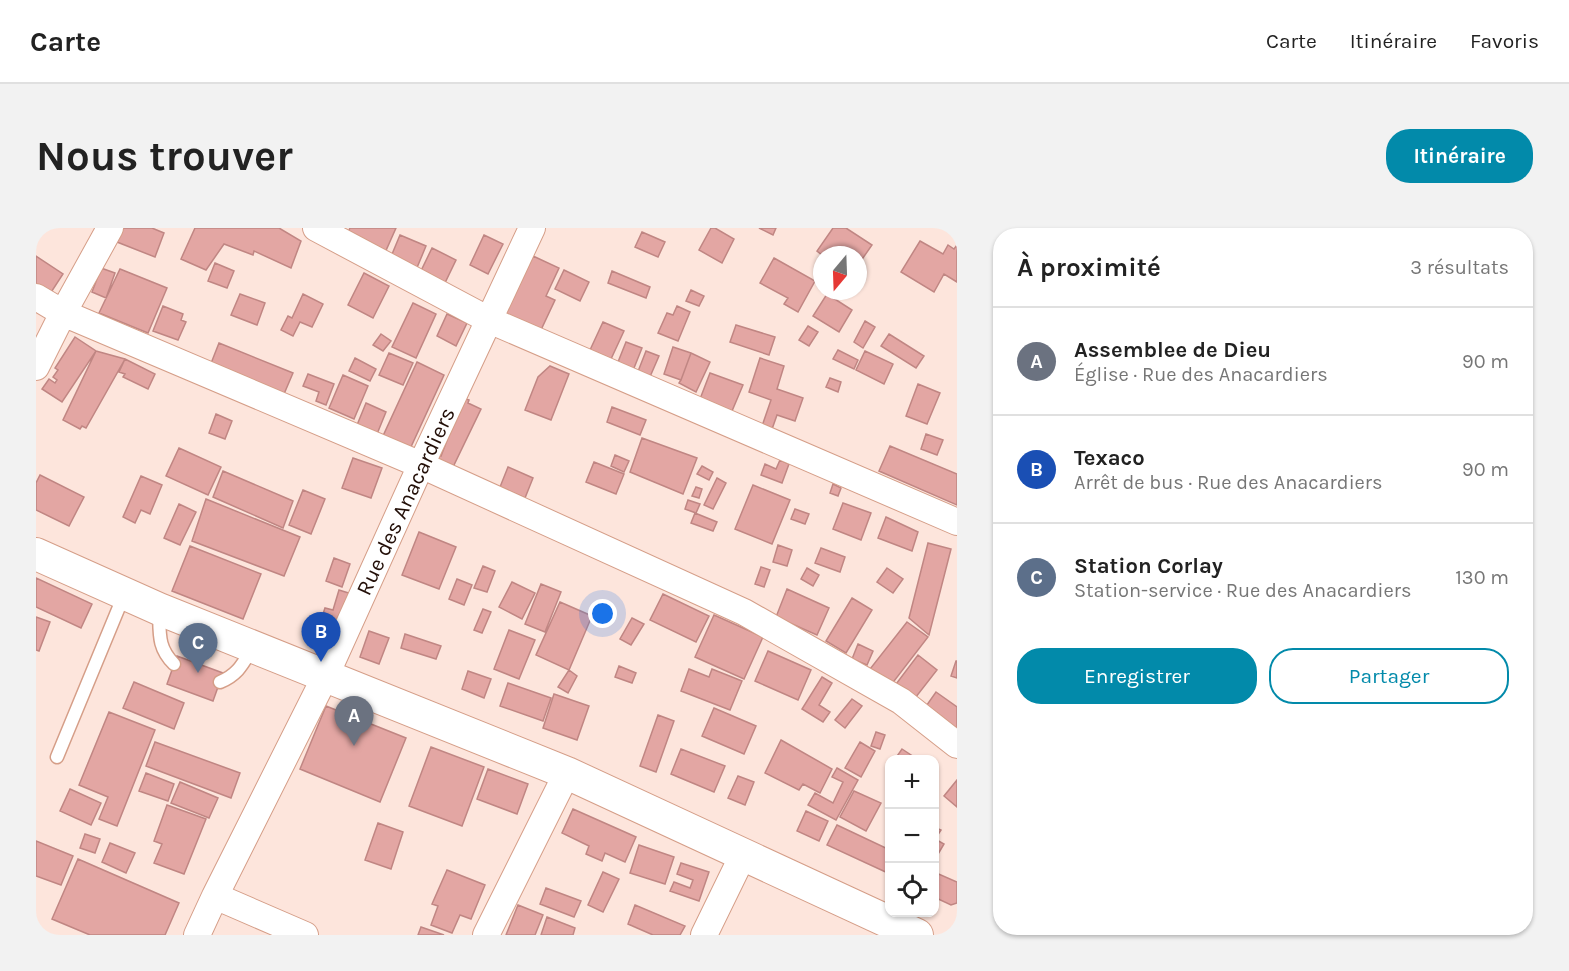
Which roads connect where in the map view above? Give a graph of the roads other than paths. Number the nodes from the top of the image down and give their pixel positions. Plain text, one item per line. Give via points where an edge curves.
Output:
1 (110, 228) edge
2 (316, 228) edge
3 (532, 228) edge
4 (36, 297) edge
5 (63, 313) junction
6 (489, 320) junction
7 (36, 366) edge
8 (421, 465) junction
9 (957, 522) edge
10 (36, 554) edge
11 (125, 593) junction
12 (159, 609) junction
13 (253, 646) junction
14 (174, 664) dead end
15 (326, 675) junction
16 (220, 682) dead end
17 (957, 745) edge
18 (57, 757) dead end
19 (567, 773) junction
20 (743, 855) junction
21 (215, 896) junction
22 (197, 935) edge
23 (305, 935) edge
24 (486, 935) edge
25 (704, 935) edge
26 (917, 935) edge

1 - 5 street
2 - 6 street
3 - 6 street, Rue des Anacardiers
4 - 5 street
5 - 7 street
5 - 8 street
6 - 8 street, Rue des Anacardiers
6 - 9 street
8 - 15 street, Rue des Anacardiers
8 - 17 street via 744,612 901,701
10 - 11 street
11 - 12 street
11 - 18 lane
12 - 13 street
12 - 14 lane via 160,644
13 - 15 street
13 - 16 lane via 238,672
15 - 19 street
15 - 21 street, Rue des Anacardiers
19 - 20 street
19 - 24 street
20 - 25 street
20 - 26 street
21 - 22 street, Rue des Anacardiers
21 - 23 street

